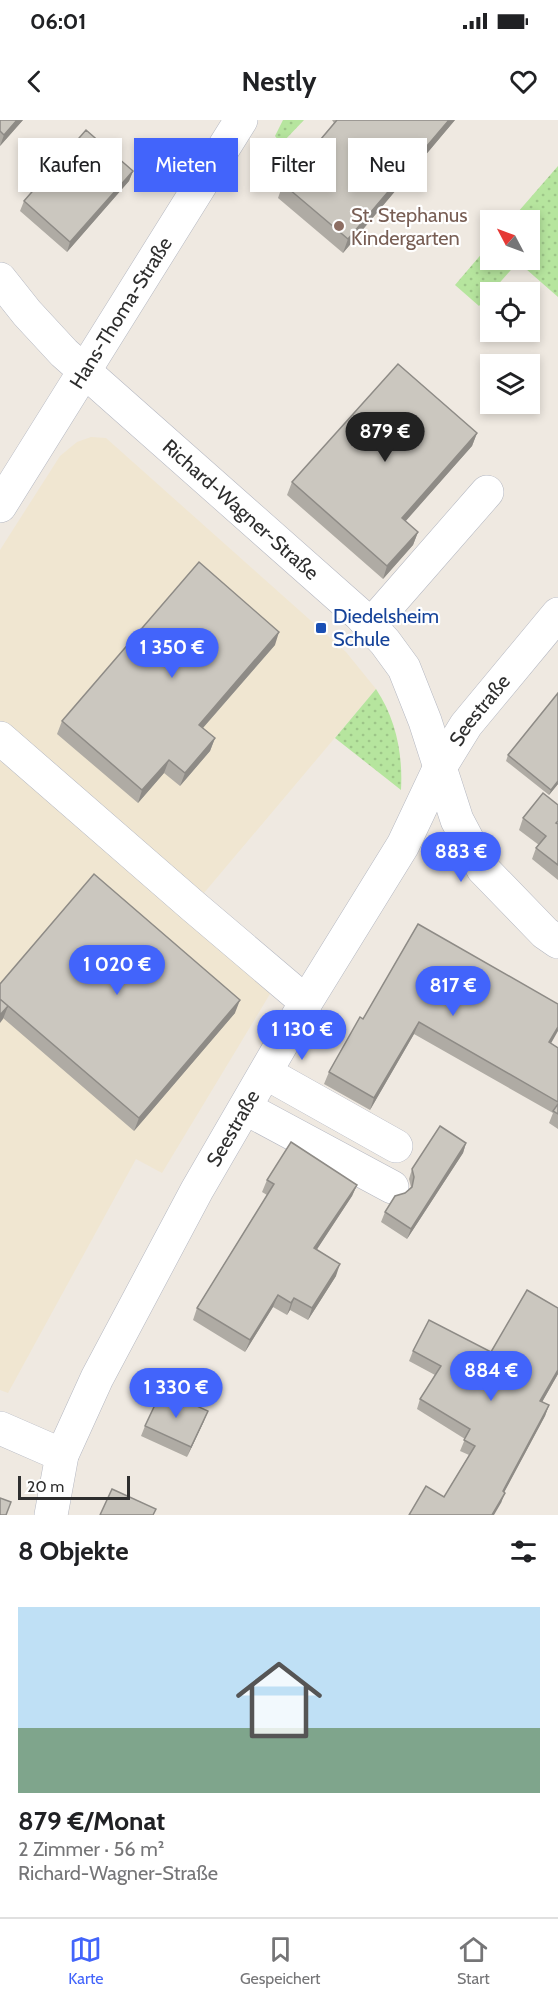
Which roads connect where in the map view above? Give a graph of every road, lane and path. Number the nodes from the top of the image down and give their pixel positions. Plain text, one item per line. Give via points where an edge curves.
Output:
1 (241, 120) edge
2 (0, 279) edge
3 (86, 371) junction
4 (487, 492) dead end
5 (0, 506) edge
6 (558, 614) edge
7 (370, 626) junction
8 (0, 738) edge
9 (439, 769) junction
10 (558, 942) edge
11 (306, 1002) junction
12 (266, 1073) junction
13 (245, 1108) junction
14 (396, 1146) dead end
15 (392, 1187) dead end
16 (0, 1428) edge
17 (62, 1455) junction
18 (51, 1515) edge

1 - 3 street, Hans-Thoma-Straße
2 - 3 street, Richard-Wagner-Straße via 27,313
3 - 5 street, Hans-Thoma-Straße
3 - 7 street, Richard-Wagner-Straße
4 - 7 street
6 - 9 street, Seestraße via 466,725
7 - 9 street, Richard-Wagner-Straße via 404,668
8 - 11 street
9 - 10 street, Richard-Wagner-Straße via 457,820 483,869
9 - 11 street, Seestraße via 403,844
11 - 12 street, Seestraße
12 - 13 street, Seestraße
12 - 14 street
13 - 15 street
13 - 17 street, Seestraße via 97,1378
16 - 17 street
17 - 18 street, Seestraße

